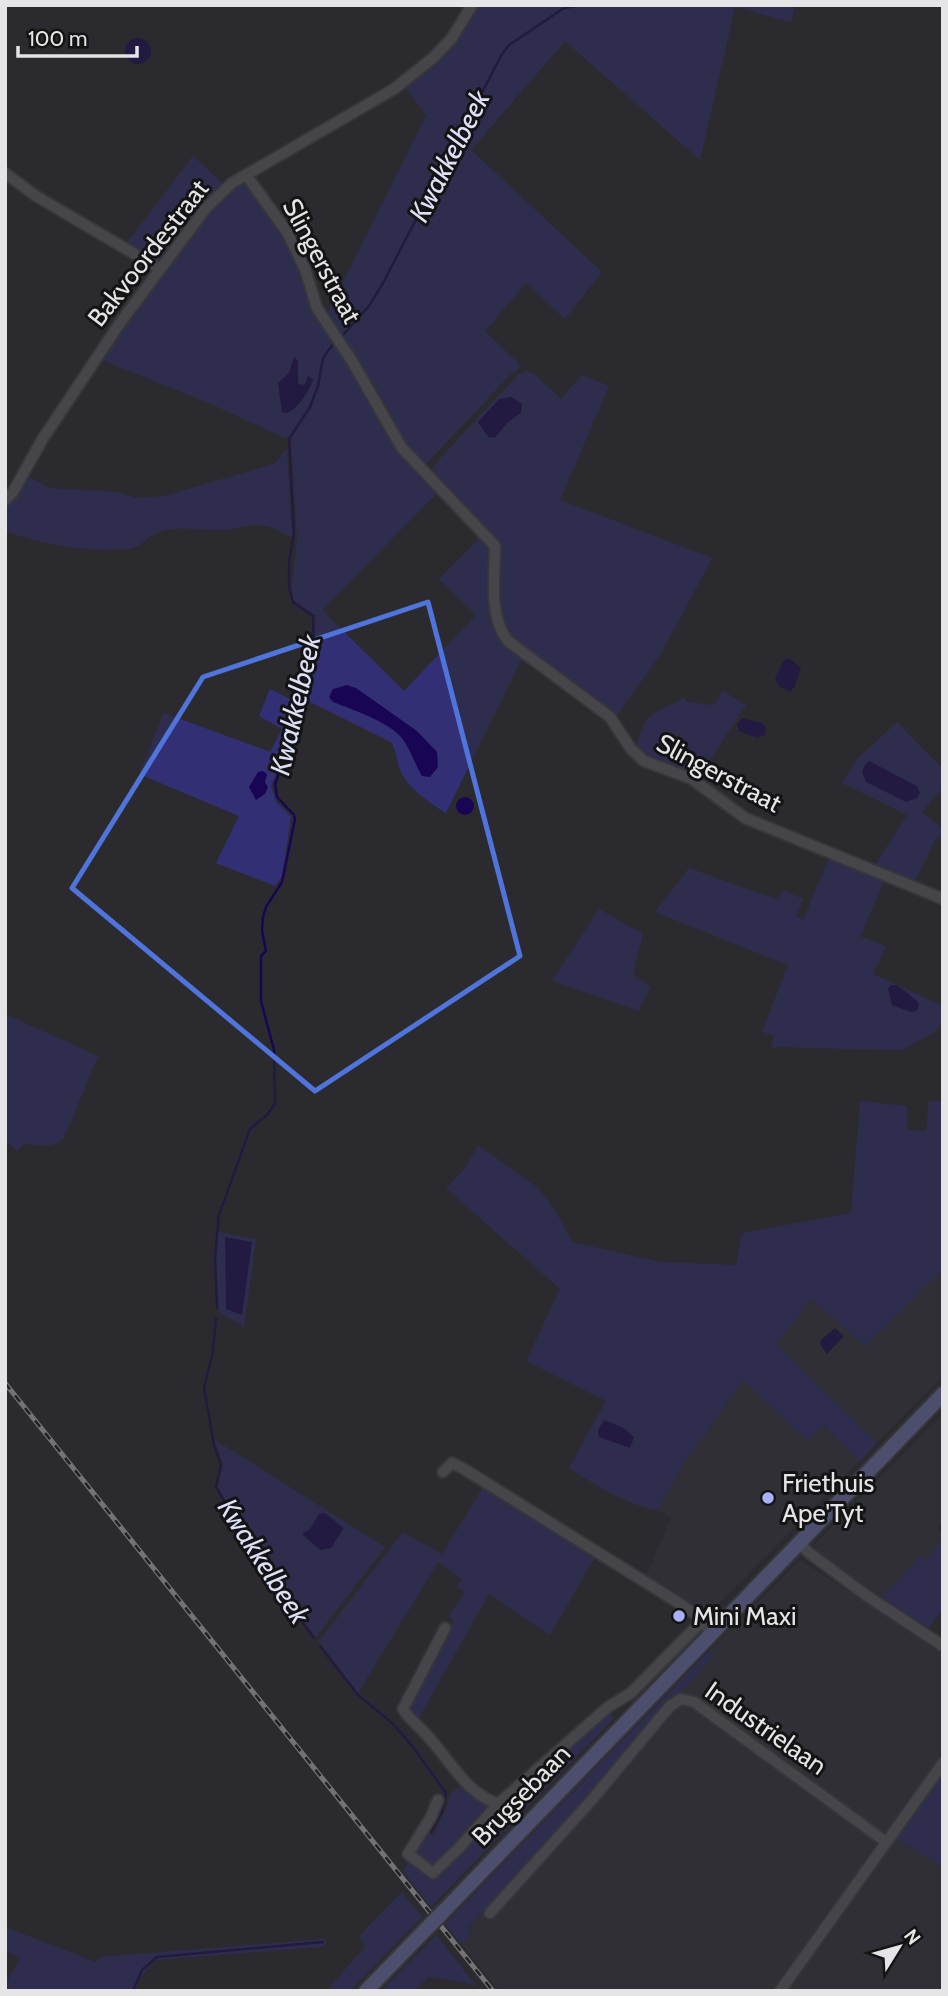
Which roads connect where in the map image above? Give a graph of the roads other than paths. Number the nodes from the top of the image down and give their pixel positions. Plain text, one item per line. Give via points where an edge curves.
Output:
1 (472, 5) edge
2 (5, 173) edge
3 (247, 176) junction
4 (160, 270) junction
5 (5, 500) edge
6 (943, 899) edge
7 (943, 1394) edge
8 (443, 1472) dead end
9 (800, 1543) junction
10 (706, 1627) junction
11 (445, 1628) dead end
12 (943, 1646) edge
13 (943, 1763) edge
14 (438, 1800) dead end
15 (498, 1804) junction
16 (886, 1842) junction
17 (490, 1913) dead end
18 (366, 1991) edge
19 (780, 1991) edge

1 - 3 street, Bakvoordestraat via 452,38 394,89
2 - 4 street
3 - 4 street, Bakvoordestraat via 232,183 206,208
3 - 6 street, Slingerstraat via 287,232 317,308 402,448 495,545 495,613 499,630 508,641 610,717 644,761 692,779 745,818
4 - 5 street, Bakvoordestraat via 120,323
7 - 9 main road, Brugsebaan
8 - 10 street via 453,1463 464,1469 674,1600
9 - 10 main road, Brugsebaan
9 - 12 street
10 - 15 street, Brugsebaan
10 - 18 main road, Brugsebaan
11 - 15 street, Brugsebaan via 402,1709 457,1775
13 - 16 street
14 - 15 street, Brugsebaan via 406,1852 433,1873
16 - 17 street, Industrielaan via 694,1702 681,1699 670,1706
16 - 19 street

